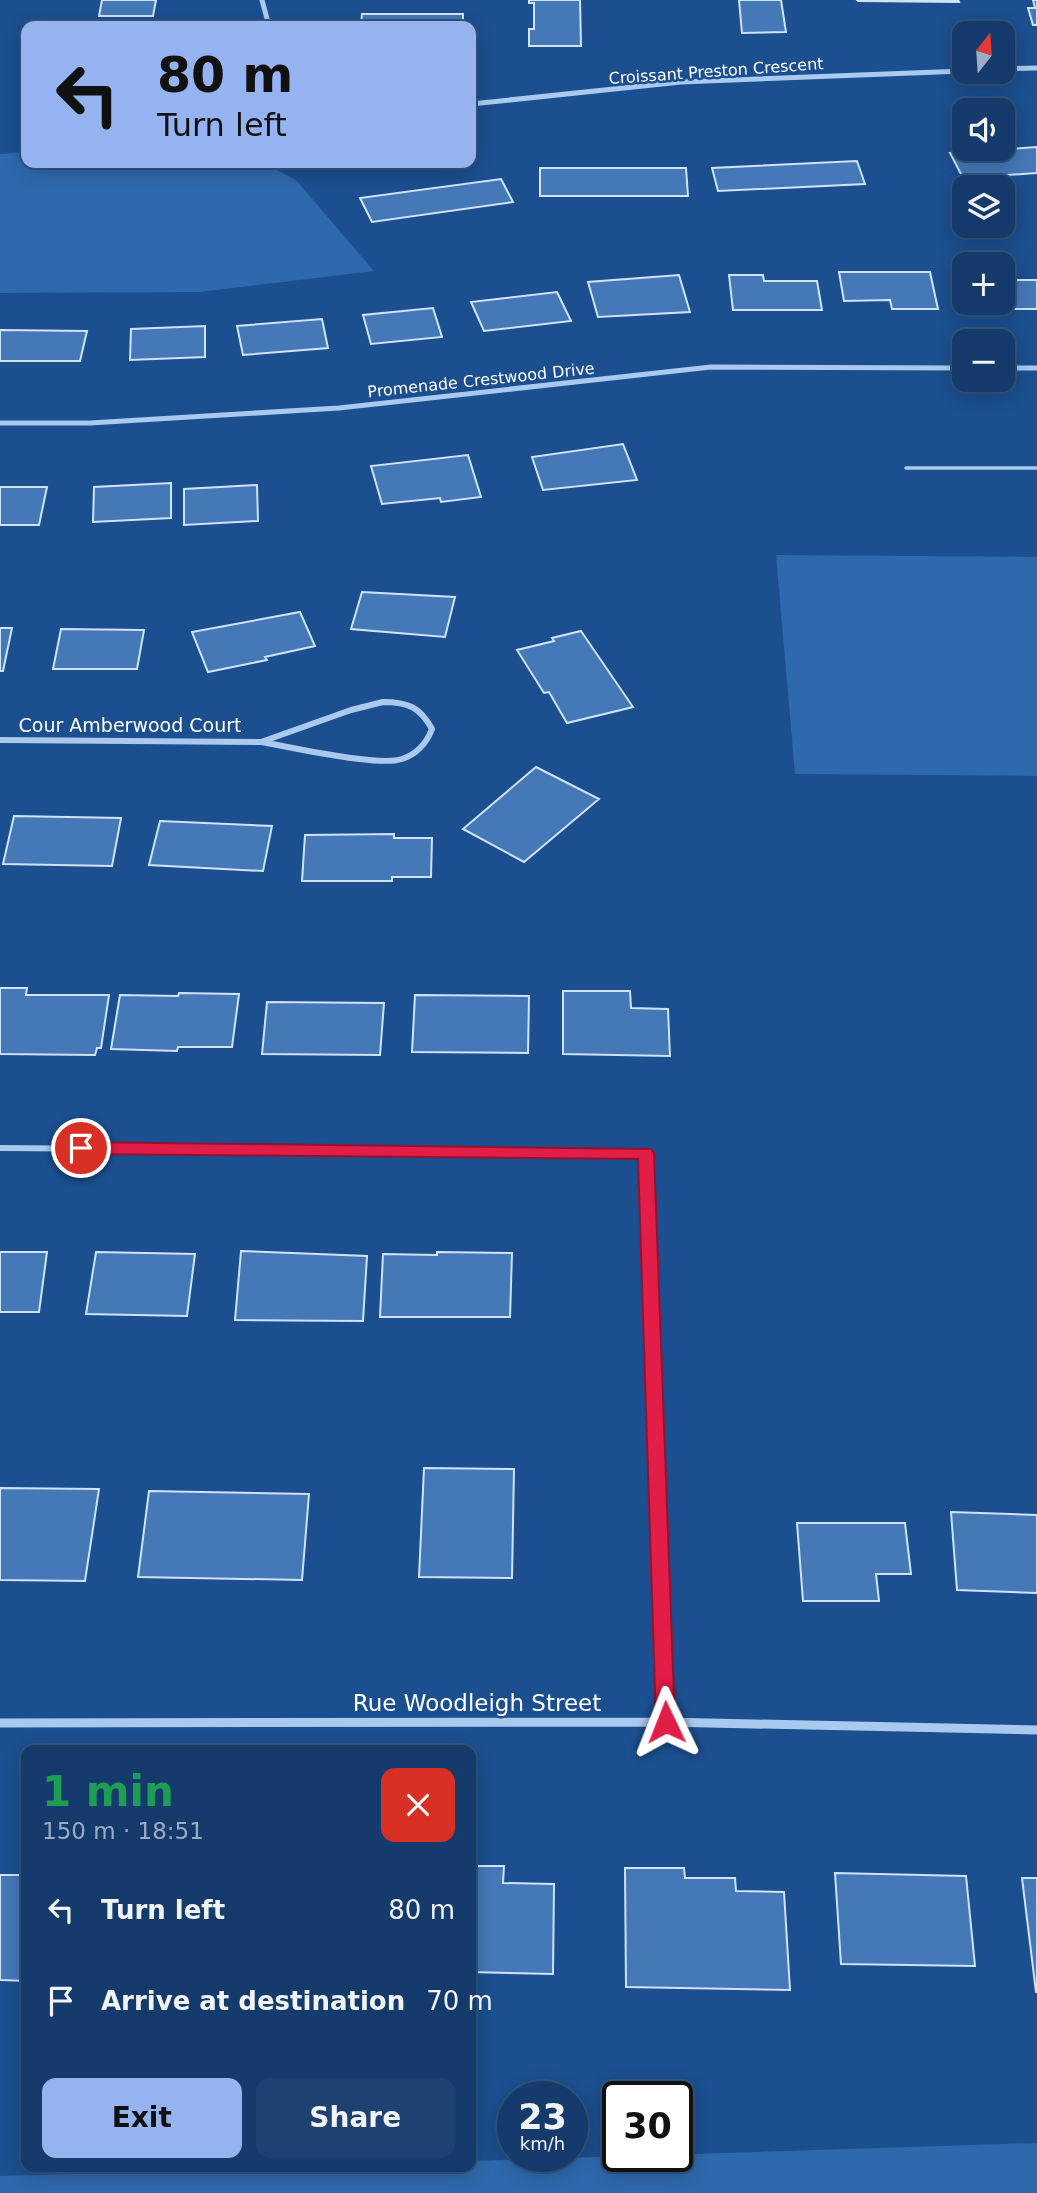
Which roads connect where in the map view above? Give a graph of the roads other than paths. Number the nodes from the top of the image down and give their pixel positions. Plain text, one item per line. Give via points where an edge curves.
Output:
1 (262, 0) edge
2 (268, 21) edge
3 (1037, 68) edge
4 (1015, 69) edge
5 (952, 71) edge
6 (476, 103) edge
7 (952, 368) edge
8 (1015, 368) edge
9 (1037, 368) edge
10 (0, 423) edge
11 (905, 468) dead end
12 (1037, 468) edge
13 (0, 740) edge
14 (261, 742) junction
15 (0, 1148) edge
16 (666, 1722) junction
17 (0, 1723) edge
18 (1037, 1730) edge

1 - 2 street
3 - 4 street
5 - 6 street, Croissant Preston Crescent via 681,82
7 - 10 street, Promenade Crestwood Drive via 711,367 339,408 90,423
8 - 9 street
11 - 12 lane
13 - 14 street, Cour Amberwood Court
14 - 14 street, Cour Amberwood Court via 381,761 401,759 416,751 432,729 429,719 414,706 375,702
15 - 16 street via 646,1153
16 - 17 street, Rue Woodleigh Street
16 - 18 street, Rue Woodleigh Street

